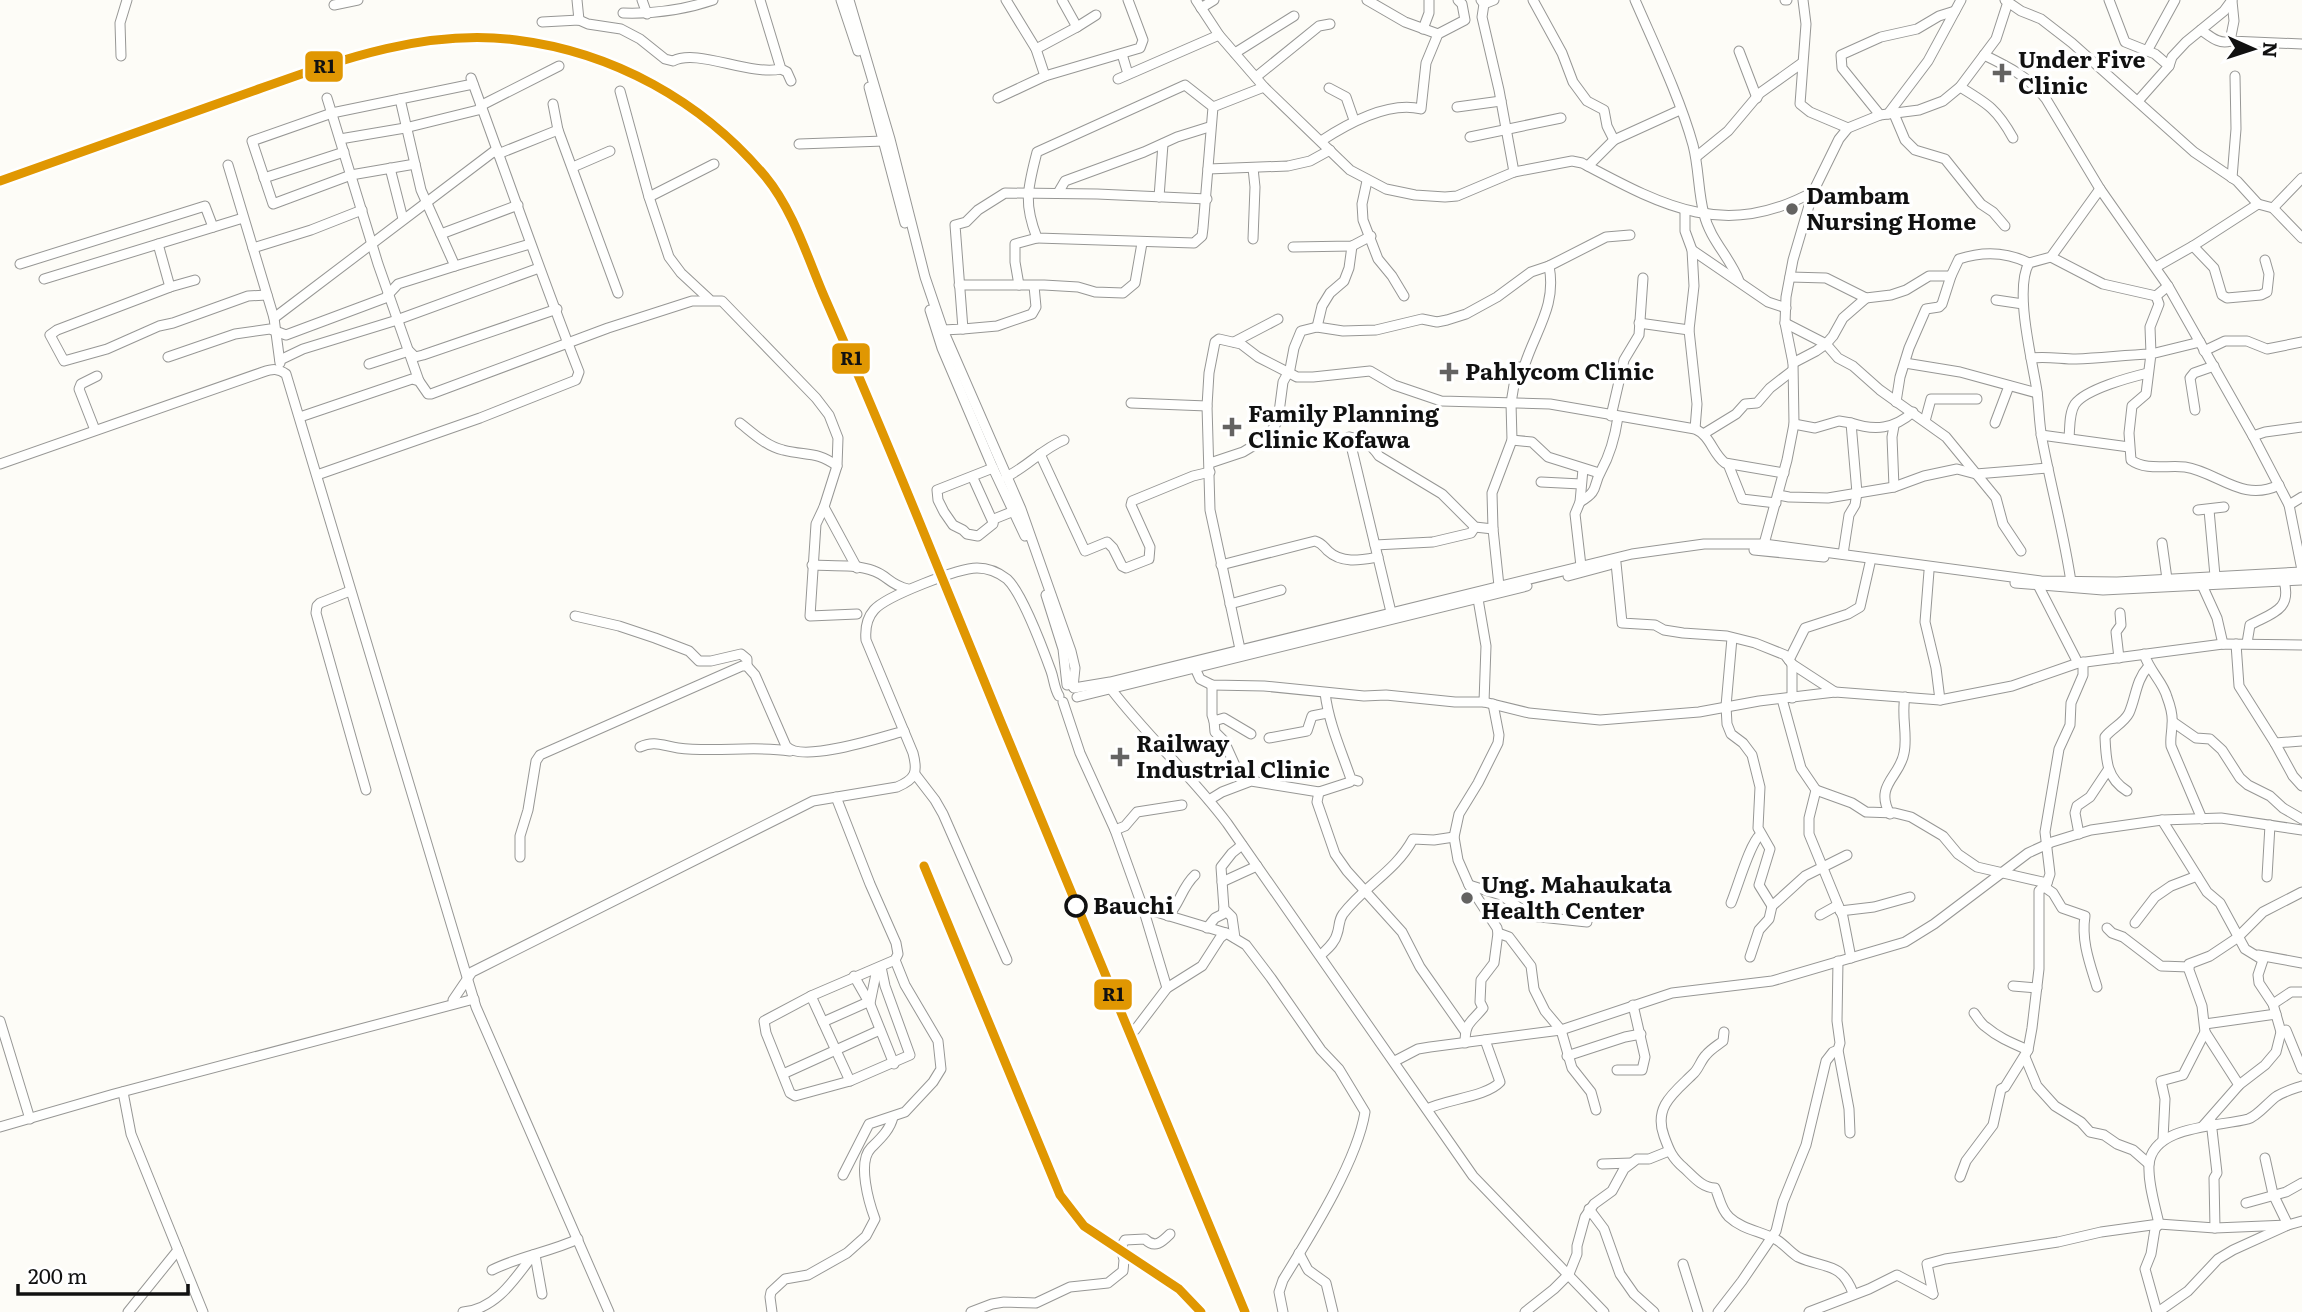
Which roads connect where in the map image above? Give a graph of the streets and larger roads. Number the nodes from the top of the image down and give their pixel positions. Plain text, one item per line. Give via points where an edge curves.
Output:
1 (127, 0) edge
2 (358, 0) edge
3 (577, 0) edge
4 (642, 0) edge
5 (713, 0) edge
6 (760, 0) edge
7 (841, 0) edge
8 (849, 0) edge
9 (1006, 0) edge
10 (1062, 0) edge
11 (1128, 0) edge
12 (1214, 0) edge
13 (1367, 0) edge
14 (1429, 0) edge
15 (1494, 0) edge
16 (1533, 0) edge
17 (1635, 0) edge
18 (1803, 0) edge
19 (1961, 0) edge
20 (2109, 0) edge
21 (2175, 0) edge
22 (1463, 1) edge
23 (2007, 1) edge
24 (2232, 1) edge
25 (1482, 2) edge
26 (1198, 4) edge
27 (335, 6) edge
28 (1955, 11) junction
29 (623, 13) dead end
30 (647, 14) junction
31 (1096, 15) dead end
32 (1294, 16) dead end
33 (579, 20) junction
34 (542, 22) dead end
35 (1330, 24) dead end
36 (1077, 27) junction
37 (1423, 29) junction
38 (2201, 30) junction
39 (1438, 34) junction
40 (1219, 35) junction
41 (2230, 41) junction
42 (2302, 44) edge
43 (1036, 49) junction
44 (1739, 51) dead end
45 (2147, 51) junction
46 (1235, 53) junction
47 (1122, 54) junction
48 (1984, 55) junction
49 (121, 56) dead end
50 (1802, 63) junction
51 (559, 66) dead end
52 (2169, 66) junction
53 (781, 69) junction
54 (867, 72) junction
55 (1128, 74) junction
56 (1045, 76) junction
57 (2235, 76) dead end
58 (1256, 77) junction
59 (1118, 79) dead end
60 (791, 81) dead end
61 (1264, 87) junction
62 (1960, 87) junction
63 (1329, 88) dead end
64 (620, 91) dead end
65 (998, 98) dead end
66 (1757, 98) junction
67 (327, 99) dead end
68 (400, 100) junction
69 (1501, 101) junction
70 (2138, 101) junction
71 (553, 104) dead end
72 (481, 107) junction
73 (1213, 107) junction
74 (1457, 107) dead end
75 (1680, 110) junction
76 (332, 113) junction
77 (1887, 114) junction
78 (1561, 118) dead end
79 (1354, 120) junction
80 (1209, 127) junction
81 (405, 128) junction
82 (1848, 128) junction
83 (1504, 129) junction
84 (558, 130) junction
85 (1470, 136) dead end
86 (2013, 138) dead end
87 (340, 139) junction
88 (1614, 140) junction
89 (884, 141) junction
90 (1321, 141) junction
91 (799, 144) dead end
92 (1163, 144) junction
93 (1330, 150) junction
94 (610, 151) dead end
95 (344, 152) junction
96 (498, 152) junction
97 (1696, 157) junction
98 (415, 164) junction
99 (714, 164) dead end
100 (228, 166) dead end
101 (1588, 166) junction
102 (573, 167) junction
103 (390, 168) junction
104 (1253, 168) junction
105 (1208, 169) junction
106 (1514, 172) junction
107 (351, 175) junction
108 (264, 178) junction
109 (2232, 178) junction
110 (2302, 178) edge
111 (1367, 181) junction
112 (2101, 189) junction
113 (1813, 192) junction
114 (1058, 193) junction
115 (1027, 194) junction
116 (649, 197) junction
117 (1159, 197) junction
118 (1207, 199) junction
119 (427, 203) junction
120 (2258, 204) junction
121 (517, 205) junction
122 (2273, 208) junction
123 (362, 210) junction
124 (1685, 211) junction
125 (1703, 214) junction
126 (243, 218) junction
127 (403, 219) junction
128 (2005, 226) dead end
129 (213, 227) junction
130 (441, 234) junction
131 (1630, 235) dead end
132 (1371, 236) junction
133 (2302, 238) edge
134 (1037, 239) junction
135 (1253, 239) dead end
136 (1142, 243) junction
137 (158, 244) junction
138 (372, 244) junction
139 (530, 244) junction
140 (1352, 246) junction
141 (2193, 246) junction
142 (1293, 247) dead end
143 (253, 248) junction
144 (1692, 250) junction
145 (2051, 257) junction
146 (2265, 261) dead end
147 (2029, 263) junction
148 (20, 264) dead end
149 (455, 266) junction
150 (1549, 266) junction
151 (2155, 267) junction
152 (539, 268) junction
153 (1951, 276) junction
154 (1790, 277) junction
155 (1643, 278) dead end
156 (44, 279) dead end
157 (195, 281) dead end
158 (1739, 281) junction
159 (959, 285) junction
160 (1019, 285) junction
161 (1034, 286) junction
162 (2168, 286) junction
163 (170, 287) junction
164 (618, 293) dead end
165 (389, 294) junction
166 (267, 295) junction
167 (1404, 296) dead end
168 (2156, 296) junction
169 (1866, 298) junction
170 (709, 299) junction
171 (1996, 300) dead end
172 (2023, 304) junction
173 (1786, 308) junction
174 (557, 309) junction
175 (274, 318) junction
176 (399, 318) junction
177 (1278, 319) dead end
178 (1639, 323) junction
179 (1785, 323) junction
180 (939, 325) junction
181 (1317, 327) junction
182 (963, 329) junction
183 (1689, 330) junction
184 (276, 331) junction
185 (1234, 342) junction
186 (2302, 342) edge
187 (568, 344) junction
188 (1826, 344) junction
189 (2202, 347) junction
190 (409, 351) junction
191 (2151, 354) junction
192 (168, 357) dead end
193 (2031, 358) junction
194 (1905, 363) junction
195 (369, 364) dead end
196 (280, 365) junction
197 (2214, 366) junction
198 (1792, 367) junction
199 (1288, 373) junction
200 (2148, 373) junction
201 (97, 376) dead end
202 (419, 381) junction
203 (2009, 386) junction
204 (2037, 393) junction
205 (1977, 399) dead end
206 (1896, 402) junction
207 (1131, 403) dead end
208 (1511, 403) junction
209 (1207, 406) junction
210 (2195, 410) dead end
211 (1913, 412) junction
212 (1614, 416) junction
213 (300, 417) junction
214 (1925, 421) junction
215 (740, 423) dead end
216 (1851, 423) junction
217 (1995, 423) dead end
218 (1794, 424) junction
219 (1894, 426) junction
220 (2302, 427) edge
221 (1695, 429) junction
222 (95, 430) junction
223 (1705, 433) junction
224 (2041, 435) junction
225 (2253, 436) junction
226 (2068, 438) junction
227 (1064, 440) dead end
228 (1512, 440) junction
229 (2129, 447) junction
230 (1040, 454) junction
231 (0, 464) edge
232 (1728, 464) junction
233 (837, 466) junction
234 (1210, 467) junction
235 (993, 468) junction
236 (2048, 468) junction
237 (1583, 469) junction
238 (1599, 473) junction
239 (1784, 473) junction
240 (1976, 474) junction
241 (317, 475) junction
242 (1006, 477) junction
243 (973, 478) junction
244 (1541, 482) dead end
245 (1581, 484) junction
246 (2278, 485) junction
247 (1894, 487) junction
248 (1857, 493) junction
249 (2302, 497) edge
250 (1777, 499) junction
251 (1580, 502) junction
252 (2289, 505) junction
253 (824, 507) junction
254 (2224, 507) dead end
255 (2198, 510) dead end
256 (2209, 510) junction
257 (1014, 511) junction
258 (992, 520) junction
259 (1475, 527) junction
260 (1493, 528) junction
261 (2162, 543) dead end
262 (1764, 544) junction
263 (1375, 545) junction
264 (2021, 551) dead end
265 (1843, 554) junction
266 (1378, 557) junction
267 (1870, 563) junction
268 (1616, 564) junction
269 (812, 565) junction
270 (1221, 565) junction
271 (1581, 566) junction
272 (858, 568) junction
273 (1929, 571) junction
274 (2302, 571) edge
275 (2215, 576) junction
276 (2168, 579) junction
277 (2302, 580) edge
278 (2284, 581) junction
279 (2071, 583) junction
280 (2202, 585) junction
281 (1499, 586) junction
282 (2039, 587) junction
283 (908, 589) junction
284 (1281, 590) dead end
285 (350, 591) junction
286 (1478, 599) junction
287 (1230, 604) junction
288 (1391, 612) junction
289 (2120, 613) dead end
290 (857, 614) dead end
291 (575, 615) dead end
292 (1732, 638) junction
293 (2247, 643) junction
294 (2223, 644) junction
295 (2236, 644) junction
296 (2302, 645) edge
297 (1240, 649) junction
298 (2144, 654) junction
299 (2119, 658) junction
300 (1790, 662) junction
301 (2080, 662) junction
302 (747, 666) junction
303 (2148, 667) junction
304 (1195, 668) junction
305 (1212, 685) junction
306 (1111, 689) junction
307 (1835, 692) junction
308 (1069, 693) junction
309 (1325, 693) junction
310 (1905, 697) junction
311 (1787, 698) junction
312 (1940, 700) junction
313 (1489, 703) junction
314 (1726, 706) junction
315 (1327, 713) junction
316 (1214, 721) junction
317 (2173, 722) junction
318 (904, 731) junction
319 (1251, 734) dead end
320 (1269, 738) dead end
321 (2302, 741) edge
322 (2275, 743) junction
323 (640, 747) dead end
324 (790, 751) junction
325 (2108, 770) junction
326 (915, 774) junction
327 (1243, 783) junction
328 (2302, 786) edge
329 (366, 790) dead end
330 (1816, 790) junction
331 (2127, 791) dead end
332 (1319, 792) junction
333 (836, 797) junction
334 (1209, 800) junction
335 (1182, 805) dead end
336 (1890, 814) junction
337 (2202, 819) junction
338 (2302, 819) edge
339 (2162, 820) junction
340 (2270, 825) junction
341 (1115, 830) junction
342 (2302, 830) edge
343 (2079, 834) junction
344 (1760, 835) junction
345 (1454, 837) junction
346 (1242, 845) junction
347 (2045, 845) junction
348 (1847, 855) dead end
349 (520, 857) dead end
350 (1257, 866) junction
351 (1822, 867) junction
352 (1999, 873) junction
353 (1195, 875) dead end
354 (2197, 876) junction
355 (2267, 877) dead end
356 (1222, 882) junction
357 (1469, 885) junction
358 (2045, 885) junction
359 (1365, 890) junction
360 (2302, 892) edge
361 (1910, 897) dead end
362 (1731, 903) dead end
363 (1772, 906) junction
364 (1143, 908) junction
365 (1839, 908) junction
366 (1224, 909) junction
367 (1821, 915) dead end
368 (1168, 916) junction
369 (1587, 922) dead end
370 (2135, 923) dead end
371 (1207, 928) junction
372 (2107, 928) dead end
373 (1498, 933) junction
374 (1231, 935) junction
375 (2237, 938) junction
376 (1321, 955) junction
377 (2253, 955) junction
378 (1750, 957) dead end
379 (1851, 958) junction
380 (895, 960) junction
381 (1007, 960) dead end
382 (1838, 961) junction
383 (2302, 963) edge
384 (2189, 967) junction
385 (879, 968) junction
386 (854, 976) junction
387 (467, 979) junction
388 (2013, 986) dead end
389 (2097, 987) dead end
390 (1167, 988) junction
391 (2037, 988) junction
392 (2302, 992) edge
393 (811, 996) junction
394 (474, 999) junction
395 (453, 1003) junction
396 (869, 1003) junction
397 (2273, 1004) junction
398 (1633, 1005) junction
399 (1974, 1013) dead end
400 (2276, 1014) junction
401 (0, 1021) edge
402 (823, 1022) junction
403 (2205, 1028) junction
404 (880, 1030) junction
405 (1135, 1030) dead end
406 (1465, 1031) junction
407 (1561, 1031) junction
408 (1724, 1032) dead end
409 (2281, 1032) junction
410 (1642, 1034) junction
411 (1485, 1040) junction
412 (1465, 1043) junction
413 (1838, 1050) junction
414 (836, 1051) junction
415 (2026, 1054) junction
416 (1567, 1056) junction
417 (1395, 1061) junction
418 (894, 1063) junction
419 (2302, 1069) edge
420 (1618, 1070) dead end
421 (783, 1074) junction
422 (850, 1081) junction
423 (2239, 1085) junction
424 (2302, 1086) edge
425 (123, 1092) junction
426 (1427, 1109) junction
427 (1596, 1110) dead end
428 (893, 1117) junction
429 (30, 1119) junction
430 (2208, 1124) junction
431 (0, 1127) edge
432 (1850, 1133) dead end
433 (2163, 1139) junction
434 (1669, 1151) junction
435 (2265, 1158) dead end
436 (1631, 1163) junction
437 (1602, 1164) dead end
438 (2149, 1164) junction
439 (843, 1175) dead end
440 (1959, 1177) dead end
441 (2302, 1183) edge
442 (2273, 1195) junction
443 (2246, 1203) dead end
444 (1589, 1209) junction
445 (2302, 1221) edge
446 (2159, 1224) junction
447 (2288, 1225) junction
448 (2252, 1226) junction
449 (2215, 1228) junction
450 (1170, 1234) dead end
451 (1770, 1238) junction
452 (578, 1239) junction
453 (2257, 1240) junction
454 (178, 1251) junction
455 (1299, 1253) junction
456 (534, 1255) junction
457 (1683, 1265) dead end
458 (492, 1270) dead end
459 (1569, 1274) junction
460 (1853, 1293) junction
461 (542, 1294) dead end
462 (128, 1312) edge
463 (203, 1312) edge
464 (463, 1312) edge
465 (609, 1312) edge
466 (772, 1312) edge
467 (971, 1312) edge
468 (1283, 1312) edge
469 (1333, 1312) edge
470 (1525, 1312) edge
471 (1604, 1312) edge
472 (1654, 1312) edge
473 (1698, 1312) edge
474 (1718, 1312) edge
475 (1809, 1312) edge
476 (2157, 1312) edge

1 - 49 street via 120,23
2 - 27 street
3 - 33 street
4 - 30 street
5 - 30 street
6 - 53 street
7 - 54 street
8 - 54 street
9 - 43 street
10 - 36 street
11 - 47 street via 1143,44
12 - 26 street
13 - 37 street
14 - 37 street
15 - 25 street
16 - 88 street via 1573,82 1587,102 1604,110
17 - 75 street
18 - 50 street
19 - 28 street
20 - 45 street via 2125,42
21 - 45 street
22 - 39 street via 1465,20
23 - 48 street via 1996,39
23 - 70 street via 2041,19
24 - 38 street
24 - 41 street
25 - 69 street
26 - 40 street
28 - 77 street via 1928,61
28 - 77 street via 1841,55 1842,68
29 - 30 street
31 - 36 street
32 - 46 street
33 - 34 street
33 - 53 street via 627,31 665,60 692,57 744,69
35 - 58 street via 1319,26
36 - 43 street
37 - 39 street
38 - 41 street via 2216,41
38 - 52 street via 2172,57
39 - 79 street via 1426,63 1426,109 1390,110
40 - 46 street
40 - 55 street
41 - 42 street
43 - 56 street
44 - 66 street
45 - 52 street
46 - 58 street
47 - 55 street
47 - 56 street
48 - 62 street
48 - 112 street via 2034,84
50 - 66 street
50 - 82 street via 1800,103
51 - 72 street
52 - 70 street
53 - 60 street
54 - 89 street
54 - 180 street via 890,139
55 - 59 street
56 - 65 street
57 - 109 street
58 - 61 street
61 - 73 street
61 - 90 street
62 - 77 street via 1943,101 1919,110
62 - 86 street via 2000,115
63 - 79 street via 1346,97
64 - 116 street
66 - 97 street via 1728,131
67 - 76 street
68 - 72 street via 472,81
68 - 76 street
68 - 81 street
69 - 74 street
69 - 83 street
70 - 109 street via 2194,152
71 - 84 street
72 - 81 street
72 - 96 street
73 - 80 street
73 - 115 street via 1185,85 1060,141 1037,152
75 - 88 street
75 - 97 street
76 - 87 street
76 - 108 street via 252,141
77 - 82 street
77 - 128 street via 1915,149 1945,159
78 - 83 street
79 - 90 street
80 - 92 street
80 - 105 street
81 - 87 street
81 - 98 street
82 - 113 street
83 - 85 street
83 - 106 street
84 - 96 street
84 - 102 street
87 - 95 street
88 - 101 street
89 - 91 street
89 - 180 street
90 - 93 street
92 - 114 street via 1065,181
92 - 117 street
93 - 104 street via 1310,161
93 - 111 street
94 - 102 street
95 - 107 street
95 - 108 street
96 - 119 street
96 - 121 street
97 - 125 street
98 - 103 street
98 - 119 street
99 - 116 street
100 - 126 street
101 - 106 street via 1572,161
101 - 124 street
102 - 164 street
103 - 107 street
103 - 127 street
104 - 105 street
104 - 135 street
105 - 118 street
106 - 111 street via 1445,197 1415,195
107 - 108 street via 273,204
107 - 123 street
109 - 120 street
110 - 122 street
111 - 132 street via 1363,220
112 - 145 street
112 - 151 street
113 - 125 street via 1758,213
113 - 154 street
114 - 115 street
114 - 117 street
115 - 134 street
115 - 159 street via 1005,193 955,225
116 - 170 street via 668,257
117 - 118 street
118 - 136 street via 1202,236 1194,243
119 - 127 street
119 - 130 street
120 - 122 street
120 - 141 street
121 - 130 street
121 - 139 street
122 - 133 street
123 - 138 street
123 - 143 street
124 - 125 street
124 - 144 street via 1685,231
125 - 158 street
126 - 129 street
126 - 143 street
127 - 138 street
129 - 137 street
129 - 148 street via 205,205
130 - 149 street
131 - 150 street via 1606,237
132 - 140 street
132 - 167 street via 1378,259
134 - 136 street
134 - 160 street via 1015,244
136 - 161 street via 1135,283 1123,293
137 - 156 street
137 - 163 street
138 - 165 street
138 - 175 street
139 - 149 street
139 - 152 street
140 - 142 street
140 - 181 street via 1349,268 1329,293
141 - 146 street via 2214,268 2227,298 2267,292
141 - 151 street
143 - 166 street
144 - 158 street
144 - 183 street
145 - 147 street
145 - 168 street via 2104,284
147 - 153 street via 2004,253 1972,255 1959,259
147 - 172 street via 2024,272
149 - 165 street via 398,284
150 - 181 street via 1531,272 1466,314 1447,320 1376,330
150 - 208 street via 1553,284 1546,313 1524,367 1517,367
151 - 162 street
152 - 174 street
152 - 176 street
153 - 169 street via 1929,276 1906,290
153 - 194 street via 1942,304 1926,309
154 - 169 street via 1826,278
154 - 173 street
155 - 178 street
157 - 163 street
158 - 173 street via 1768,302
159 - 160 street
159 - 182 street
160 - 161 street
161 - 182 street via 1032,314 997,326
162 - 168 street
162 - 189 street
163 - 166 street via 57,330 50,335 64,361 248,296
165 - 176 street
165 - 184 street via 286,335
166 - 175 street
168 - 191 street
169 - 188 street via 1843,318
170 - 187 street
170 - 233 street via 722,301 733,310 816,398 838,438
171 - 172 street
172 - 193 street
173 - 179 street
174 - 187 street
174 - 190 street via 424,355 415,357
175 - 184 street
176 - 190 street
176 - 196 street via 303,349
177 - 185 street
178 - 183 street
178 - 212 street via 1639,335 1624,360
179 - 188 street
179 - 198 street
180 - 182 street
180 - 235 street via 942,348
180 - 242 street
181 - 199 street via 1301,331
183 - 221 street via 1697,404
184 - 192 street via 235,334
184 - 196 street
185 - 199 street
185 - 209 street via 1215,342
186 - 189 street via 2267,349 2247,341
187 - 202 street via 431,394
187 - 241 street via 579,372 566,386
188 - 198 street
188 - 206 street
189 - 191 street
189 - 197 street
190 - 195 street
190 - 202 street
191 - 193 street
191 - 200 street
193 - 204 street
194 - 203 street
194 - 206 street
196 - 213 street
196 - 222 street
197 - 210 street via 2190,378
197 - 225 street
198 - 218 street
198 - 223 street via 1757,402 1745,404
199 - 208 street via 1313,377 1370,371 1441,401
199 - 234 street via 1278,420 1268,437
200 - 226 street via 2112,382 2075,404
200 - 229 street via 2146,394 2132,406
201 - 222 street via 79,389
202 - 213 street via 401,382
203 - 204 street
203 - 217 street
204 - 224 street
205 - 214 street via 1931,399
206 - 211 street
207 - 209 street
208 - 212 street via 1550,404
208 - 228 street
209 - 234 street
211 - 214 street
211 - 219 street
212 - 221 street
212 - 238 street via 1614,444
213 - 241 street
214 - 240 street via 1954,445
215 - 233 street via 778,449 816,454
216 - 218 street via 1839,421 1815,428
216 - 219 street
216 - 248 street
218 - 239 street
219 - 247 street
220 - 225 street
221 - 223 street
222 - 231 street
223 - 232 street via 1720,460
224 - 226 street
224 - 236 street
225 - 246 street
226 - 229 street
227 - 230 street
228 - 237 street via 1532,442 1548,457
228 - 260 street via 1492,493
229 - 246 street via 2137,465 2184,467 2247,490
230 - 234 street via 1085,551 1107,542 1126,568 1149,559 1151,553 1132,501
230 - 242 street
232 - 239 street
232 - 250 street via 1742,499
233 - 253 street
234 - 270 street via 1210,510
235 - 243 street
235 - 257 street
236 - 240 street
236 - 279 street
237 - 238 street
237 - 245 street
238 - 251 street via 1593,493
239 - 250 street
240 - 247 street via 1957,469
240 - 264 street via 1996,498 2003,524
241 - 285 street
242 - 308 street via 1071,651 1075,668
243 - 258 street
243 - 258 street via 937,490 938,499 953,525 971,536 978,536
244 - 245 street
245 - 251 street
246 - 252 street
247 - 248 street
248 - 250 street
248 - 265 street
249 - 252 street
250 - 262 street
251 - 271 street via 1575,522
252 - 274 street
253 - 269 street via 816,524
253 - 272 street
254 - 256 street
255 - 256 street
256 - 275 street
257 - 258 street
257 - 308 street via 1063,649
259 - 260 street
259 - 263 street via 1471,533 1433,542
259 - 263 street via 1442,494 1379,456 1360,439 1349,437
260 - 281 street
261 - 276 street
262 - 265 street
262 - 271 street via 1661,549
263 - 266 street
265 - 279 street
266 - 270 street via 1360,561 1338,558 1315,541
266 - 288 street
267 - 268 street via 1738,549 1665,554
267 - 273 street
267 - 300 street via 1860,607 1805,628
268 - 286 street
268 - 292 street via 1622,623
269 - 272 street
269 - 290 street via 810,616
270 - 287 street
271 - 281 street
272 - 283 street via 878,572 894,586
273 - 282 street
273 - 312 street via 1925,622
274 - 275 street
275 - 276 street
276 - 279 street
277 - 278 street
278 - 280 street
278 - 293 street via 2288,594 2284,605 2250,625
280 - 282 street via 2103,590
280 - 294 street
281 - 288 street
282 - 301 street
283 - 308 street via 971,568 998,573 1015,589 1052,674
283 - 318 street via 872,611 865,630
284 - 287 street
285 - 329 street via 320,603 316,613
285 - 387 street
286 - 304 street
286 - 313 street
287 - 297 street
288 - 297 street
289 - 299 street via 2116,632
291 - 302 street via 656,638 689,651 699,661 741,654
292 - 300 street via 1778,652
292 - 314 street
293 - 295 street
293 - 296 street
294 - 295 street
294 - 298 street
295 - 322 street via 2239,686
297 - 308 street
298 - 299 street
298 - 303 street
299 - 301 street
300 - 307 street
300 - 311 street
301 - 312 street via 2011,686
301 - 347 street via 2082,676 2059,749
302 - 324 street
302 - 349 street via 540,755 520,836
303 - 317 street via 2163,687
303 - 325 street via 2138,679 2127,716 2105,737
304 - 305 street via 1200,679
304 - 306 street
305 - 309 street
305 - 316 street
306 - 308 street
306 - 334 street
307 - 310 street
307 - 311 street
308 - 341 street via 1069,716 1080,753
309 - 313 street
309 - 315 street
310 - 312 street
310 - 336 street via 1903,757 1885,794
311 - 314 street
311 - 330 street via 1801,768
313 - 314 street via 1528,713 1600,720
313 - 345 street via 1498,743 1459,814
314 - 344 street via 1729,730 1752,755 1760,787
315 - 320 street via 1311,716 1307,731
315 - 332 street via 1354,781
316 - 319 street via 1224,718
316 - 327 street via 1215,732 1224,741
317 - 337 street via 2171,746
317 - 338 street via 2196,738 2210,738 2240,778
318 - 324 street via 801,754
318 - 326 street
321 - 322 street
322 - 328 street
323 - 324 street via 652,742 698,750
325 - 331 street
325 - 343 street via 2090,797 2077,806
326 - 333 street via 897,787
326 - 381 street via 943,814
327 - 332 street
327 - 334 street
330 - 336 street via 1866,812
330 - 351 street via 1808,828
332 - 359 street via 1317,802 1328,840
333 - 380 street via 896,943
333 - 387 street via 813,801 472,972
334 - 346 street
335 - 341 street via 1137,812
336 - 352 street via 1911,817 1943,836 1976,867
337 - 339 street
337 - 340 street
339 - 343 street
339 - 354 street
340 - 342 street
340 - 355 street
341 - 364 street
343 - 347 street
344 - 362 street
344 - 363 street via 1770,849 1759,885
345 - 357 street
345 - 359 street via 1413,839 1395,866
346 - 350 street
346 - 356 street via 1222,867
347 - 352 street
347 - 358 street via 2050,874
348 - 351 street
350 - 356 street
350 - 376 street
351 - 363 street via 1798,881
351 - 365 street
352 - 358 street
352 - 379 street via 1920,934
353 - 368 street
354 - 370 street via 2155,897
354 - 375 street via 2220,903
356 - 366 street
357 - 369 street via 1501,895 1531,916
357 - 373 street
358 - 389 street via 2062,908 2085,916 2088,962
358 - 391 street via 2039,891
359 - 376 street via 1339,920 1335,939
359 - 406 street via 1402,932
360 - 375 street via 2263,912
361 - 365 street via 1874,907
363 - 378 street
364 - 368 street
364 - 390 street
365 - 367 street
365 - 379 street
366 - 371 street
366 - 374 street via 1232,917
368 - 371 street
371 - 374 street
372 - 384 street via 2161,966
373 - 406 street via 1494,963 1481,980 1483,1008
373 - 407 street via 1509,937 1531,966 1538,996
374 - 390 street via 1220,938 1202,966
374 - 455 street via 1256,957 1345,1077 1365,1112 1340,1179
375 - 377 street
375 - 384 street
376 - 417 street
377 - 383 street
377 - 397 street via 2263,960 2259,983
379 - 382 street
380 - 385 street
380 - 428 street via 938,1041 941,1063 933,1082 910,1107
382 - 398 street via 1772,981 1672,993
382 - 413 street
384 - 403 street
385 - 386 street
385 - 396 street
385 - 418 street via 910,1055
386 - 393 street
386 - 396 street
387 - 394 street
387 - 395 street
388 - 391 street
390 - 405 street
391 - 415 street
392 - 397 street via 2291,992
393 - 402 street
393 - 421 street via 764,1021
394 - 395 street
394 - 395 street
394 - 452 street
395 - 425 street
396 - 402 street
396 - 404 street
397 - 400 street
398 - 407 street
398 - 410 street
399 - 415 street via 2002,1041
400 - 403 street
400 - 409 street
401 - 429 street
402 - 414 street
403 - 423 street
403 - 433 street via 2183,1074 2161,1081
404 - 414 street
404 - 418 street
406 - 412 street
407 - 411 street
407 - 416 street
408 - 434 street via 1723,1041 1669,1098 1660,1116
409 - 419 street via 2286,1030
409 - 423 street via 2272,1059
410 - 416 street
410 - 420 street via 1642,1070
411 - 412 street
411 - 426 street via 1500,1082 1497,1086
412 - 417 street via 1418,1049
413 - 432 street
413 - 451 street via 1826,1061 1806,1145
414 - 421 street
414 - 422 street
415 - 438 street via 2037,1086 2055,1106 2090,1132 2133,1150
415 - 440 street via 2001,1089 1993,1125
416 - 427 street via 1591,1092
417 - 426 street
418 - 422 street
421 - 422 street via 795,1096
423 - 430 street
424 - 430 street via 2278,1095 2250,1119
425 - 429 street
425 - 454 street via 131,1134
426 - 459 street via 1473,1176
428 - 439 street via 869,1124
428 - 466 street via 867,1154 866,1188 875,1219 871,1229 838,1259 808,1275 781,1281 770,1297
429 - 431 street
430 - 433 street
430 - 449 street via 2217,1172
433 - 438 street
434 - 436 street
434 - 451 street via 1699,1182 1715,1188 1722,1208 1735,1222
435 - 442 street
436 - 437 street
436 - 444 street via 1612,1191
438 - 446 street
441 - 442 street
442 - 443 street
442 - 447 street
444 - 459 street
444 - 472 street via 1604,1229 1620,1274
445 - 447 street
446 - 449 street
446 - 460 street via 1927,1264 1933,1294 1897,1275
446 - 476 street via 2145,1269
447 - 448 street
447 - 453 street
448 - 449 street
448 - 453 street
450 - 467 street via 1155,1244 1145,1239 1125,1240 1121,1247 1123,1271 1108,1283 1070,1287 1036,1303 1004,1302
451 - 460 street via 1797,1256 1839,1270
451 - 474 street
452 - 456 street
452 - 465 street
453 - 476 street via 2218,1259 2188,1291
454 - 462 street
454 - 463 street
455 - 468 street via 1279,1292
455 - 469 street via 1308,1270 1326,1283
456 - 458 street
456 - 461 street
456 - 464 street via 485,1308
457 - 473 street
459 - 470 street
459 - 471 street
460 - 475 street

